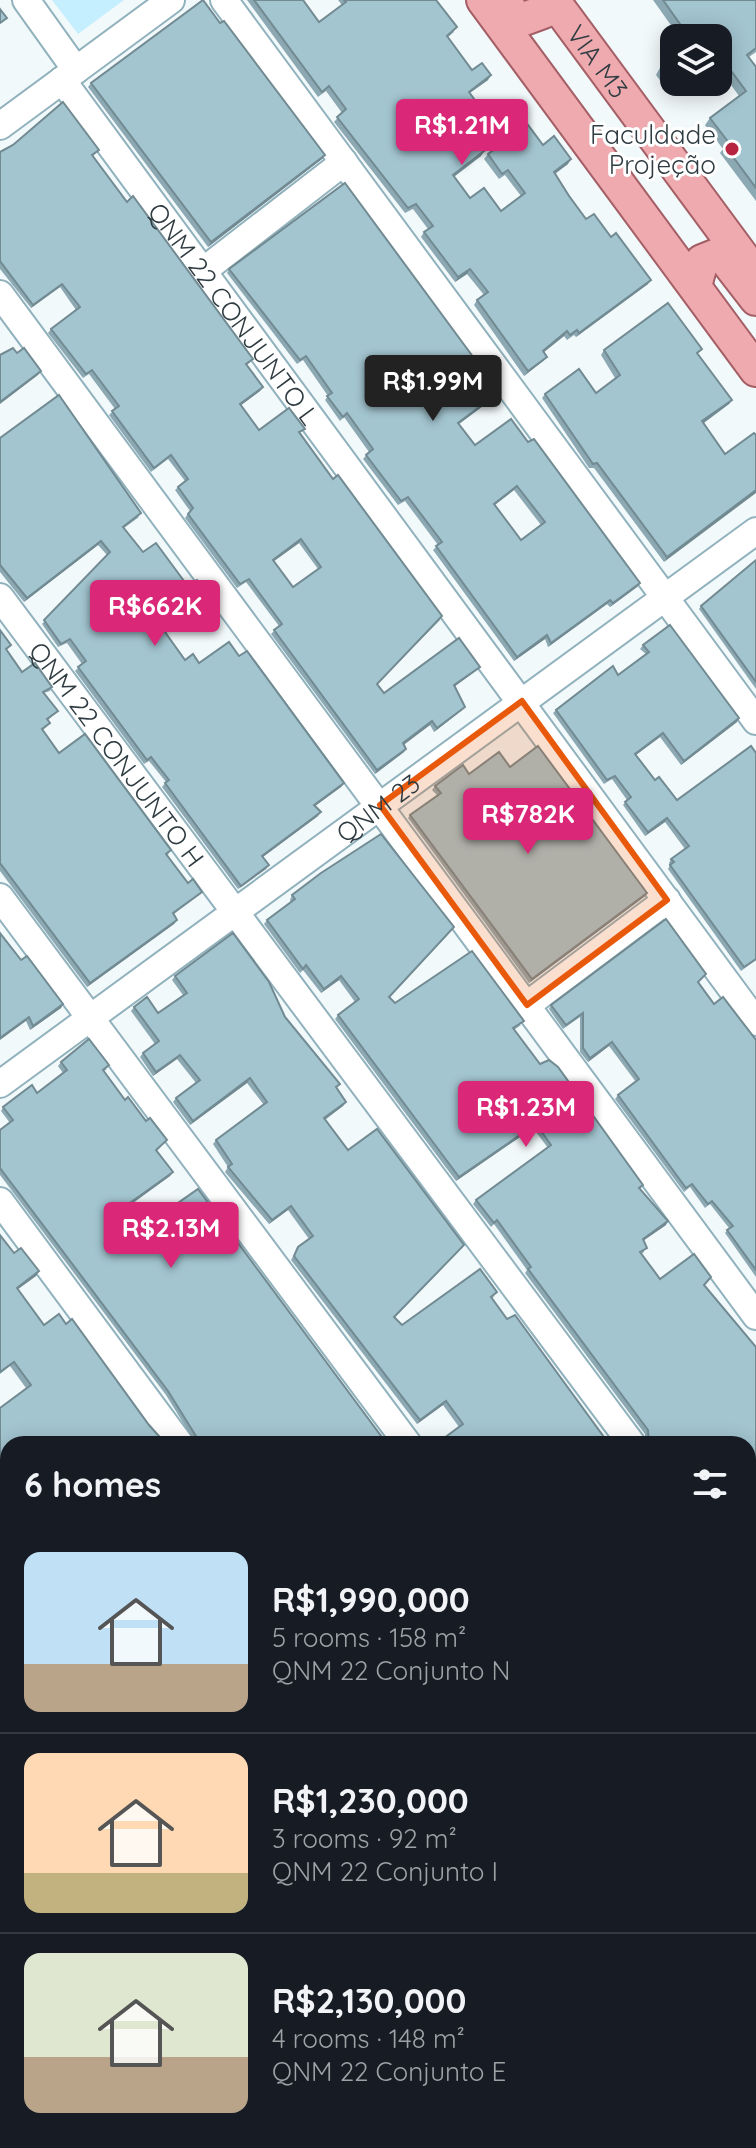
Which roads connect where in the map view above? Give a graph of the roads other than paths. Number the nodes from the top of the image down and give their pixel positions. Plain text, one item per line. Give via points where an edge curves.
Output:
1 (26, 0) edge
2 (171, 0) edge
3 (224, 0) edge
4 (483, 0) edge
5 (503, 0) edge
6 (551, 0) edge
7 (69, 75) junction
8 (0, 126) edge
9 (344, 162) junction
10 (203, 271) junction
11 (756, 275) edge
12 (695, 286) junction
13 (0, 294) edge
14 (756, 299) edge
15 (756, 370) edge
16 (756, 531) edge
17 (665, 596) junction
18 (0, 597) edge
19 (522, 701) junction
20 (756, 721) edge
21 (380, 805) junction
22 (0, 897) edge
23 (667, 900) junction
24 (236, 911) junction
25 (527, 1005) junction
26 (91, 1018) junction
27 (756, 1022) edge
28 (0, 1084) edge
29 (0, 1201) edge
30 (756, 1316) edge
31 (174, 1436) edge
32 (402, 1436) edge
33 (626, 1436) edge

1 - 7 street, QNM 22 CONJUNTO L
2 - 7 street
3 - 9 street
4 - 12 main road
5 - 6 main road via 524,19 543,12
6 - 11 main road, VIA M3
7 - 8 street
7 - 10 street, QNM 22 CONJUNTO L
9 - 10 street
9 - 17 street
10 - 19 street, QNM 22 CONJUNTO L
12 - 14 main road via 702,261 717,255
12 - 15 main road
13 - 21 street
16 - 17 street, QNM 23
17 - 19 street, QNM 23
17 - 20 street
18 - 24 street, QNM 22 CONJUNTO H
19 - 21 street, QNM 23
19 - 23 street, QNM 22 CONJUNTO L
21 - 24 street, QNM 23
21 - 25 street
22 - 26 street
23 - 25 street
23 - 27 street, QNM 22 CONJUNTO L
24 - 26 street, QNM 23
24 - 33 street, QNM 22 CONJUNTO H
25 - 30 street
26 - 28 street, QNM 23
26 - 32 street
29 - 31 street

